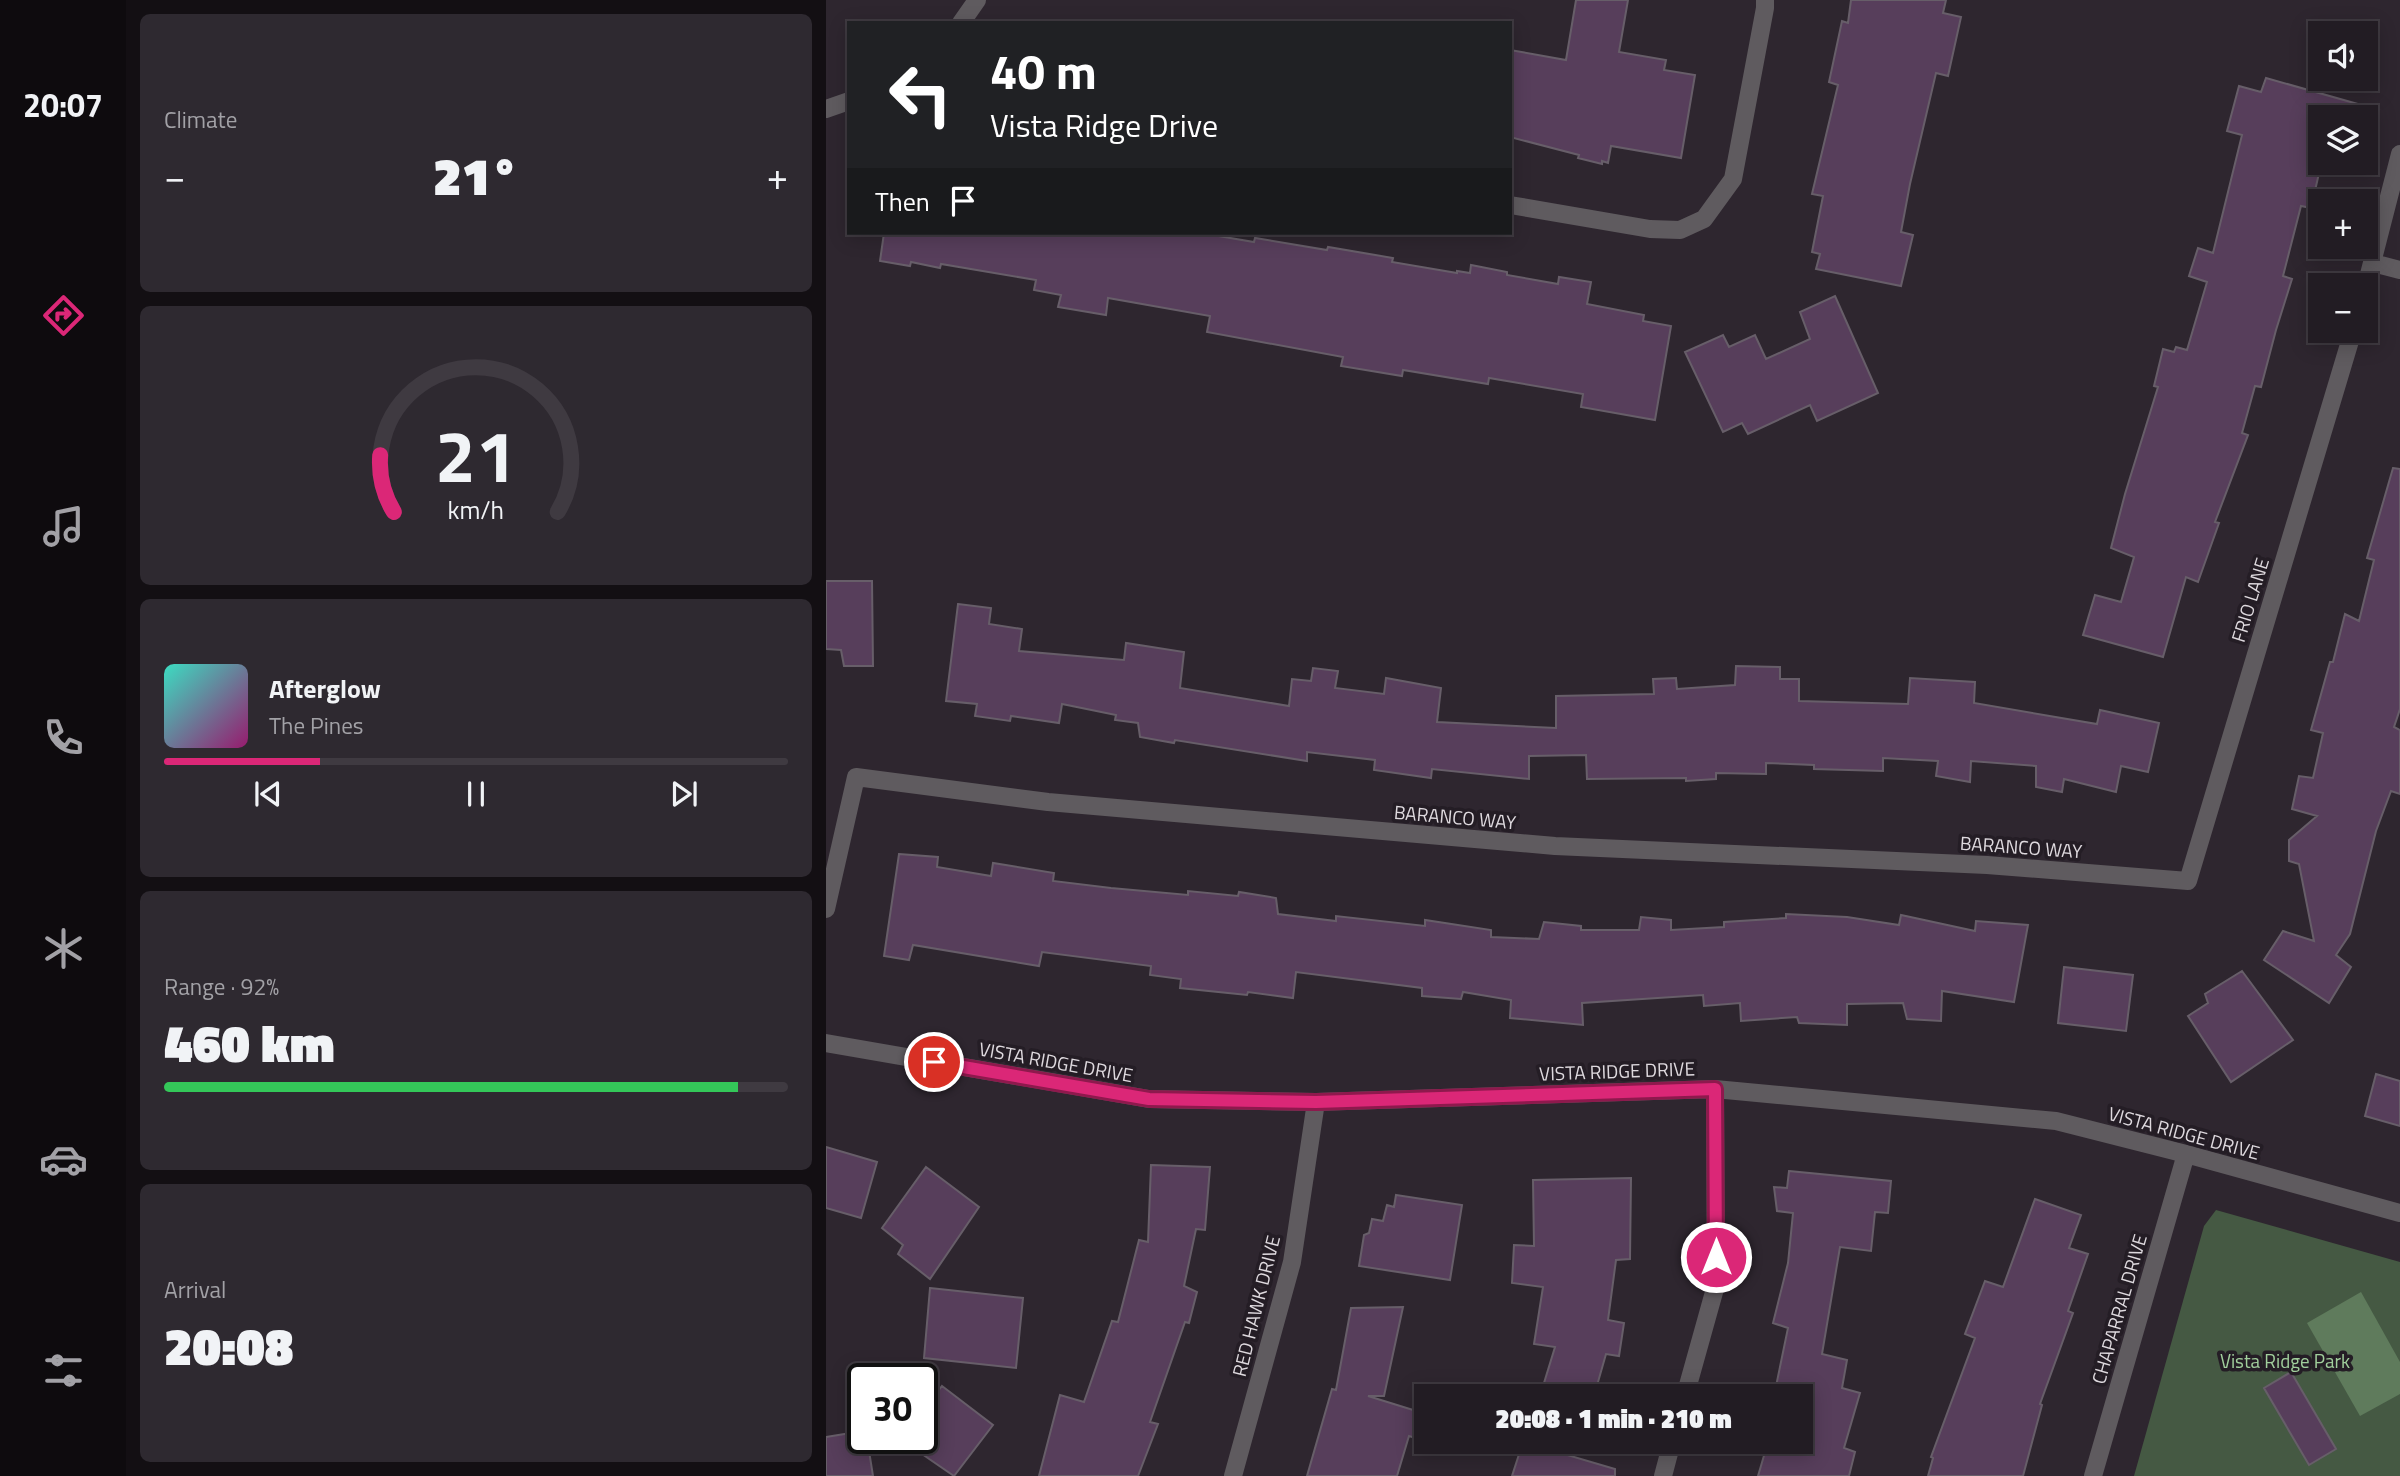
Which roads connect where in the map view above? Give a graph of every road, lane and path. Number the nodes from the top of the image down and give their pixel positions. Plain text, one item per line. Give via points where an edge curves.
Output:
1 (977, 0) edge
2 (1765, 0) edge
3 (962, 21) edge
4 (847, 102) edge
5 (826, 109) edge
6 (2400, 154) edge
7 (1512, 205) edge
8 (2373, 263) junction
9 (2400, 270) edge
10 (2370, 273) edge
11 (2349, 343) edge
12 (2188, 881) joint
13 (826, 909) edge
14 (826, 1043) edge
15 (1715, 1089) junction
16 (1316, 1102) junction
17 (2186, 1154) junction
18 (2400, 1213) edge
19 (1688, 1384) edge
20 (1669, 1454) edge
21 (1233, 1476) edge
22 (1663, 1476) edge
23 (2093, 1476) edge

1 - 3 street
2 - 7 street via 1733,179 1704,219 1680,230 1650,229
4 - 5 street
6 - 8 street
8 - 9 street
8 - 10 street
11 - 12 street, FRIO LANE
12 - 13 street, BARANCO WAY via 1987,865 1555,846 1048,802 856,777
14 - 16 street, VISTA RIDGE DRIVE via 1149,1099
15 - 16 street, VISTA RIDGE DRIVE
15 - 17 street, VISTA RIDGE DRIVE via 2056,1121
15 - 19 street via 1716,1285
16 - 21 street, RED HAWK DRIVE via 1292,1262
17 - 18 street, VISTA RIDGE DRIVE
17 - 23 street, CHAPARRAL DRIVE
20 - 22 street

